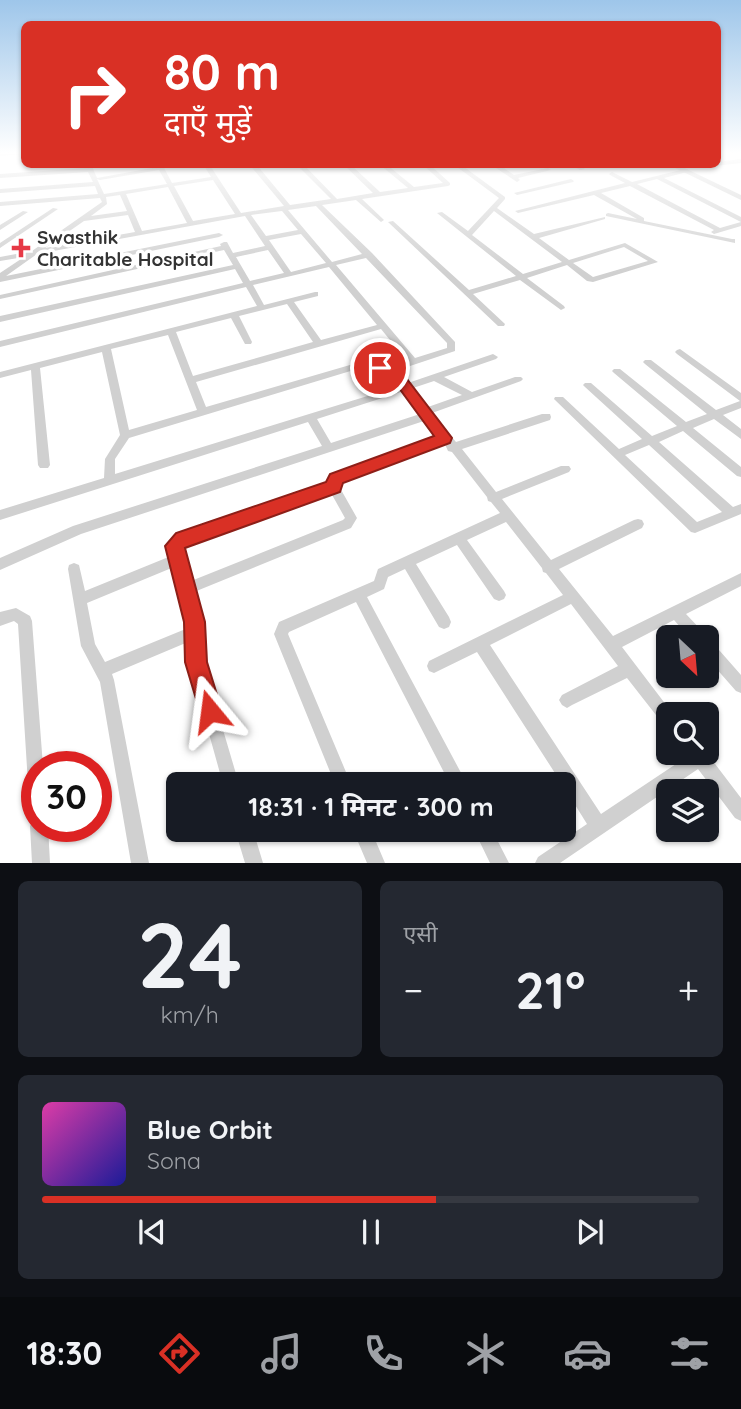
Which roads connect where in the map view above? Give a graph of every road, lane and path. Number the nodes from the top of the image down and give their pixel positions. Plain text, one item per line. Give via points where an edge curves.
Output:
1 (102, 192) edge
2 (126, 192) edge
3 (174, 192) edge
4 (226, 192) edge
5 (274, 192) edge
6 (327, 192) edge
7 (376, 192) edge
8 (398, 192) edge
9 (495, 192) edge
10 (523, 192) edge
11 (647, 192) edge
12 (687, 192) edge
13 (122, 193) junction
14 (596, 193) joint
15 (737, 193) edge
16 (379, 195) junction
17 (103, 196) junction
18 (358, 198) junction
19 (741, 198) edge
20 (336, 201) junction
21 (0, 204) edge
22 (318, 204) junction
23 (550, 204) junction
24 (287, 208) junction
25 (55, 209) dead end
26 (495, 209) junction
27 (518, 211) dead end
28 (25, 212) dead end
29 (130, 213) junction
30 (440, 213) dead end
31 (243, 215) junction
32 (82, 219) junction
33 (210, 220) junction
34 (381, 220) dead end
35 (391, 222) dead end
36 (741, 222) edge
37 (191, 224) junction
38 (651, 224) junction
39 (0, 228) edge
40 (303, 230) junction
41 (719, 230) junction
42 (139, 233) junction
43 (219, 235) junction
44 (468, 235) junction
45 (705, 235) junction
46 (533, 237) junction
47 (264, 239) junction
48 (732, 241) dead end
49 (0, 246) edge
50 (226, 247) junction
51 (270, 247) junction
52 (40, 251) junction
53 (369, 255) junction
54 (231, 256) junction
55 (0, 259) edge
56 (568, 263) junction
57 (332, 264) junction
58 (237, 266) junction
59 (289, 275) junction
60 (521, 277) junction
61 (0, 279) edge
62 (249, 284) junction
63 (467, 293) junction
64 (315, 294) dead end
65 (0, 297) edge
66 (289, 301) junction
67 (262, 308) junction
68 (561, 308) dead end
69 (234, 315) junction
70 (0, 319) edge
71 (501, 324) dead end
72 (383, 326) junction
73 (171, 331) junction
74 (248, 342) dead end
75 (0, 344) edge
76 (319, 344) junction
77 (106, 348) junction
78 (680, 352) dead end
79 (493, 357) dead end
80 (413, 362) junction
81 (648, 362) dead end
82 (34, 366) junction
83 (392, 369) junction
84 (618, 371) dead end
85 (0, 374) edge
86 (435, 377) junction
87 (518, 379) dead end
88 (190, 380) junction
89 (588, 385) dead end
90 (406, 387) junction
91 (472, 396) junction
92 (741, 398) edge
93 (559, 399) dead end
94 (741, 404) edge
95 (203, 412) junction
96 (426, 414) junction
97 (715, 414) junction
98 (546, 417) dead end
99 (311, 418) junction
100 (685, 426) junction
101 (125, 435) junction
102 (741, 435) edge
103 (651, 440) junction
104 (448, 443) junction
105 (327, 446) junction
106 (617, 454) junction
107 (44, 465) dead end
108 (565, 469) dead end
109 (741, 473) edge
110 (109, 482) junction
111 (334, 487) junction
112 (492, 498) junction
113 (736, 511) edge
114 (0, 515) edge
115 (506, 516) junction
116 (638, 524) dead end
117 (459, 538) junction
118 (178, 559) junction
119 (408, 562) junction
120 (0, 564) edge
121 (548, 568) junction
122 (74, 569) dead end
123 (739, 583) edge
124 (186, 589) junction
125 (359, 594) junction
126 (499, 594) dead end
127 (572, 597) junction
128 (81, 599) junction
129 (677, 613) junction
130 (0, 620) edge
131 (444, 622) dead end
132 (688, 625) edge
133 (196, 632) junction
134 (480, 643) junction
135 (611, 645) junction
136 (719, 661) edge
137 (434, 666) dead end
138 (629, 669) junction
139 (102, 671) junction
140 (741, 686) edge
141 (567, 700) dead end
142 (656, 704) edge
143 (34, 751) edge
144 (683, 765) edge
145 (705, 765) edge
146 (228, 772) edge
147 (338, 772) edge
148 (453, 772) edge
149 (741, 812) edge
150 (598, 825) junction
151 (40, 842) edge
152 (248, 842) edge
153 (367, 842) edge
154 (489, 842) edge
155 (41, 863) edge
156 (140, 863) edge
157 (254, 863) edge
158 (376, 863) edge
159 (500, 863) edge
160 (544, 863) edge

1 - 17 street
2 - 13 street
3 - 37 street
4 - 31 street
5 - 24 street
6 - 20 street
7 - 16 street
8 - 16 street
9 - 26 street via 503,198
10 - 23 street via 516,194
11 - 41 street
12 - 36 street
13 - 17 street
13 - 29 street
14 - 23 street
14 - 38 street
15 - 19 street
16 - 18 street
17 - 21 street
17 - 32 street via 105,203
18 - 20 street
18 - 34 street
20 - 22 street
22 - 24 street
22 - 53 street
23 - 27 street
24 - 31 street
24 - 40 street
25 - 49 street
26 - 44 street
26 - 46 street
28 - 39 street
29 - 32 street
29 - 42 street
30 - 44 street
31 - 33 street
31 - 47 street
32 - 52 street
33 - 37 street
33 - 43 street
35 - 63 street
36 - 41 street
37 - 42 street
38 - 45 street
38 - 46 street via 605,217
40 - 47 street
40 - 57 street
41 - 45 street
42 - 52 street
43 - 50 street
43 - 61 street
44 - 60 street
45 - 48 street
46 - 56 street
47 - 51 street
50 - 54 street
50 - 65 street
51 - 54 street
51 - 59 street
52 - 55 street
52 - 61 street
53 - 57 street
53 - 80 street via 452,345 448,351
54 - 58 street
56 - 56 street via 625,245 654,261 597,281
56 - 60 street
57 - 59 street
57 - 72 street
58 - 62 street
58 - 70 street
59 - 62 street
60 - 63 street
60 - 68 street
62 - 67 street
62 - 75 street
63 - 71 street
64 - 66 street
66 - 67 street
66 - 76 street
67 - 69 street
69 - 73 street
69 - 74 street
72 - 76 street
72 - 80 street
73 - 77 street
73 - 88 street
76 - 88 street
77 - 82 street
77 - 101 street
78 - 92 street
79 - 86 street
80 - 83 street
81 - 97 street
82 - 85 street
82 - 107 street
83 - 90 street
83 - 95 street via 382,370 370,363
84 - 100 street
86 - 90 street
86 - 91 street
87 - 91 street
88 - 95 street
89 - 103 street
90 - 96 street
90 - 99 street
91 - 96 street
93 - 106 street
94 - 97 street
95 - 101 street
96 - 104 street
96 - 105 street via 348,443
97 - 100 street
97 - 102 street
98 - 104 street
99 - 105 street
99 - 110 street
100 - 103 street
100 - 109 street
101 - 110 street via 110,459
103 - 106 street
103 - 113 street
104 - 111 street via 336,479
104 - 112 street
105 - 120 street via 77,530
106 - 113 street via 695,528
108 - 112 street
110 - 114 street
111 - 118 street via 182,539 175,546
111 - 124 street via 350,516 346,524
112 - 115 street
115 - 117 street
115 - 121 street
116 - 121 street
117 - 119 street
117 - 126 street
118 - 124 street
118 - 128 street
119 - 125 street via 383,573 379,585
119 - 131 street
121 - 127 street
122 - 128 street
123 - 129 street
124 - 133 street
125 - 147 street via 284,627 281,634
125 - 148 street
127 - 134 street
127 - 135 street
128 - 139 street via 88,646
129 - 132 street
129 - 135 street
130 - 143 street via 16,614 25,621
133 - 139 street
133 - 146 street via 196,662
134 - 137 street
134 - 150 street
135 - 138 street
136 - 140 street
138 - 141 street
138 - 142 street
139 - 156 street
144 - 150 street
145 - 149 street
150 - 160 street
151 - 155 street
152 - 157 street
153 - 158 street
154 - 159 street

